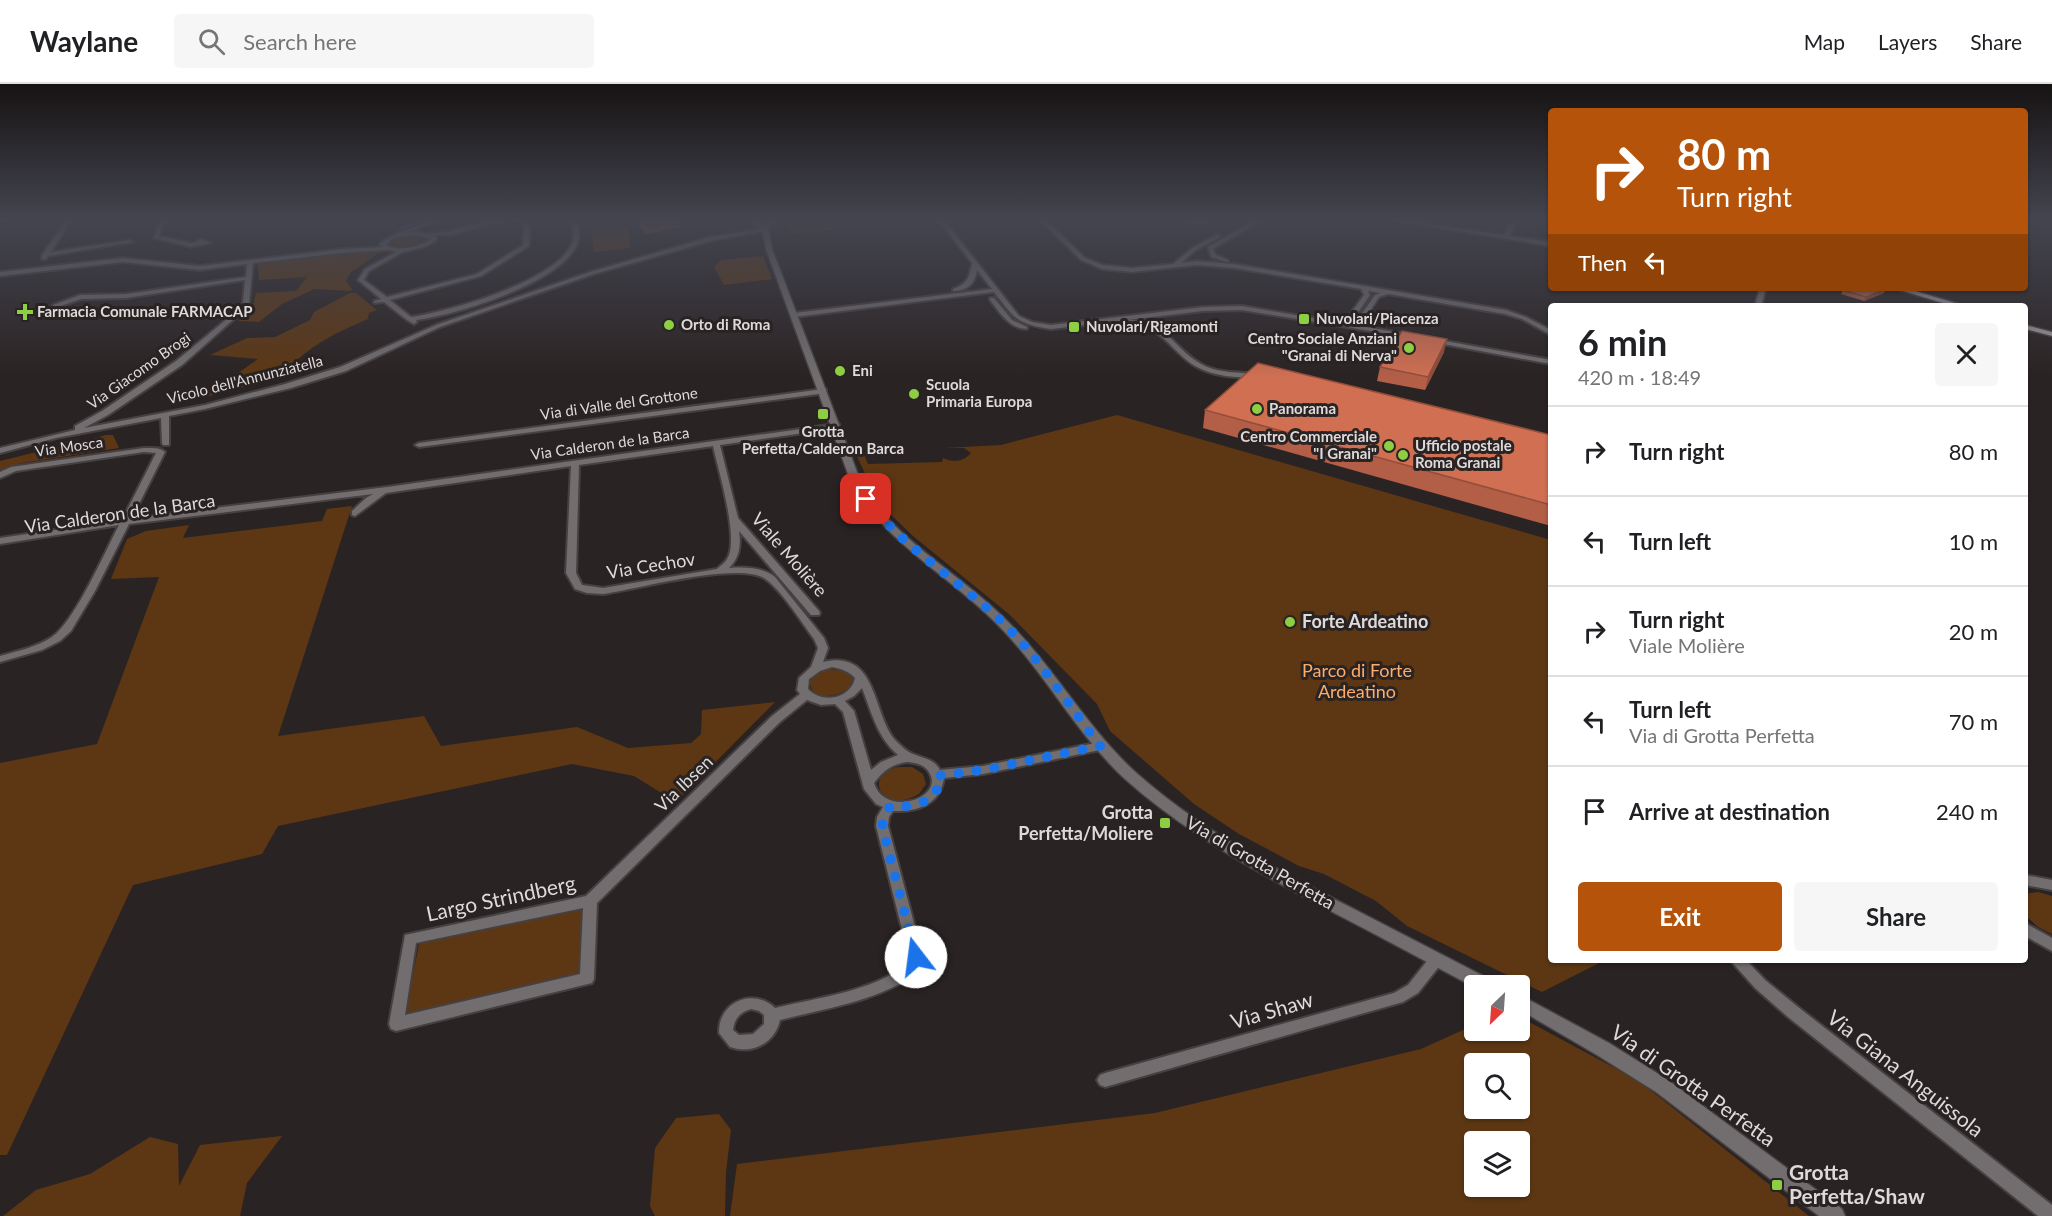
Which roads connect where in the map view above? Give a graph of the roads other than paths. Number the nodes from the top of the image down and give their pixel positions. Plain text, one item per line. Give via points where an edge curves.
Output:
1 (249, 273) edge
2 (357, 273) edge
3 (365, 273) edge
4 (484, 273) edge
5 (544, 273) edge
6 (593, 273) edge
7 (778, 273) edge
8 (973, 273) edge
9 (981, 273) edge
10 (1282, 273) edge
11 (1286, 273) edge
12 (1296, 275) junction
13 (248, 278) junction
14 (1364, 288) junction
15 (969, 290) junction
16 (996, 290) junction
17 (1897, 291) edge
18 (1898, 291) edge
19 (1388, 292) junction
20 (992, 299) junction
21 (384, 300) junction
22 (1444, 300) junction
23 (376, 302) junction
24 (1935, 303) edge
25 (1948, 303) edge
26 (1008, 305) junction
27 (393, 306) junction
28 (385, 309) junction
29 (1190, 310) junction
30 (56, 312) dead end
31 (794, 315) junction
32 (409, 319) junction
33 (1118, 321) junction
34 (2028, 323) edge
35 (1346, 325) junction
36 (438, 326) junction
37 (1548, 326) edge
38 (1356, 327) junction
39 (1548, 327) edge
40 (1543, 328) junction
41 (2028, 328) edge
42 (1159, 329) junction
43 (2052, 330) edge
44 (1548, 331) edge
45 (2052, 334) edge
46 (401, 341) junction
47 (1548, 361) edge
48 (1264, 376) edge
49 (823, 391) junction
50 (165, 415) junction
51 (836, 426) junction
52 (65, 434) junction
53 (166, 443) dead end
54 (716, 443) junction
55 (419, 445) dead end
56 (0, 451) edge
57 (575, 462) junction
58 (0, 475) edge
59 (387, 490) junction
60 (355, 513) dead end
61 (735, 520) junction
62 (122, 525) junction
63 (0, 540) edge
64 (0, 547) edge
65 (720, 572) junction
66 (804, 599) junction
67 (791, 603) junction
68 (815, 613) dead end
69 (0, 659) edge
70 (816, 668) junction
71 (860, 679) junction
72 (806, 695) junction
73 (838, 701) junction
74 (1100, 746) junction
75 (909, 758) junction
76 (937, 776) junction
77 (869, 781) junction
78 (890, 806) junction
79 (2028, 881) edge
80 (2052, 885) edge
81 (590, 901) junction
82 (2028, 931) edge
83 (2052, 945) edge
84 (1436, 960) junction
85 (1740, 963) edge
86 (1465, 975) edge
87 (1530, 1008) edge
88 (772, 1015) dead end
89 (1105, 1080) dead end
90 (1835, 1216) edge
91 (2052, 1216) edge

1 - 13 street, Via Giacomo Brogi
2 - 23 street via 355,285
3 - 21 street via 363,283
4 - 21 street
5 - 32 street via 500,294 429,317
6 - 36 street, Vicolo dell'Annunziatella
7 - 31 street, Via di Grotta Perfetta
8 - 15 street
9 - 16 street
10 - 12 street
11 - 12 street
12 - 14 street
12 - 22 street
13 - 30 street via 122,297 80,297 55,306
13 - 52 street, Via Giacomo Brogi via 246,303 238,313 179,363 98,417
14 - 19 street
14 - 35 street via 1367,295
15 - 16 street
15 - 20 street
15 - 31 street
16 - 26 street
17 - 24 main road
18 - 25 main road
19 - 22 street
19 - 38 street via 1377,296
20 - 26 street
20 - 33 street via 1010,321 1030,329 1053,331
21 - 23 street
21 - 27 street
22 - 37 street via 1520,312
22 - 40 street via 1517,315
23 - 28 street
26 - 33 street via 1020,320 1041,326
27 - 28 street
27 - 32 street
28 - 46 street via 410,328
29 - 33 street
29 - 35 street via 1249,308
29 - 42 street via 1162,319
31 - 49 street, Via di Grotta Perfetta
32 - 36 street via 419,325
33 - 42 street
34 - 43 main road
35 - 38 street
36 - 46 street, Vicolo dell'Annunziatella
38 - 47 street
39 - 40 street
40 - 44 street
41 - 45 main road
42 - 48 street via 1191,361 1203,367 1221,373
46 - 50 street, Vicolo dell'Annunziatella via 312,379
49 - 51 street, Via di Grotta Perfetta
49 - 55 street, Via di Valle del Grottone
50 - 52 street, Vicolo dell'Annunziatella
50 - 53 street
51 - 54 street, Via Calderon de la Barca
51 - 74 street, Via di Grotta Perfetta via 857,484 871,507 1011,632
52 - 56 street, Vicolo dell'Annunziatella
54 - 57 street, Via Calderon de la Barca
54 - 61 street, Via Cechov
57 - 59 street, Via Calderon de la Barca
57 - 65 street, Via Cechov via 572,573 578,587 607,590
58 - 62 street, Via Mosca via 14,469 155,450 160,453
59 - 60 street
59 - 62 street, Via Calderon de la Barca via 314,506
61 - 65 street, Via Cechov via 733,557
61 - 66 street, Viale Molière
62 - 63 street, Via Calderon de la Barca
62 - 64 street, Via Calderon de la Barca
62 - 69 street via 67,629 38,648
65 - 67 street, Viale Molière via 742,569 764,574
66 - 67 street
66 - 68 street, Viale Molière
67 - 70 street, Viale Molière via 822,643
70 - 71 street via 846,666
70 - 72 street via 804,678 802,690
71 - 73 street via 856,690
71 - 75 street via 866,685 884,733
72 - 73 street via 819,701
72 - 81 street, Via Ibsen via 776,719
73 - 77 street via 848,711
74 - 76 street
74 - 84 street, Via di Grotta Perfetta via 1143,786 1216,840 1270,873
75 - 76 street via 930,765
75 - 77 street via 880,766
76 - 78 street via 938,786 924,802 911,807
77 - 78 street via 875,798
78 - 88 street via 882,826 916,957 915,967 906,976 876,988
79 - 80 street
81 - 81 street, Largo Strindberg via 410,939 396,1024 587,979
82 - 83 street
84 - 86 street, Via di Grotta Perfetta
84 - 89 street, Via Shaw via 1413,989 1398,998
85 - 91 street, Via Giana Anguissola via 1792,1012
87 - 90 street, Via di Grotta Perfetta via 1662,1086

